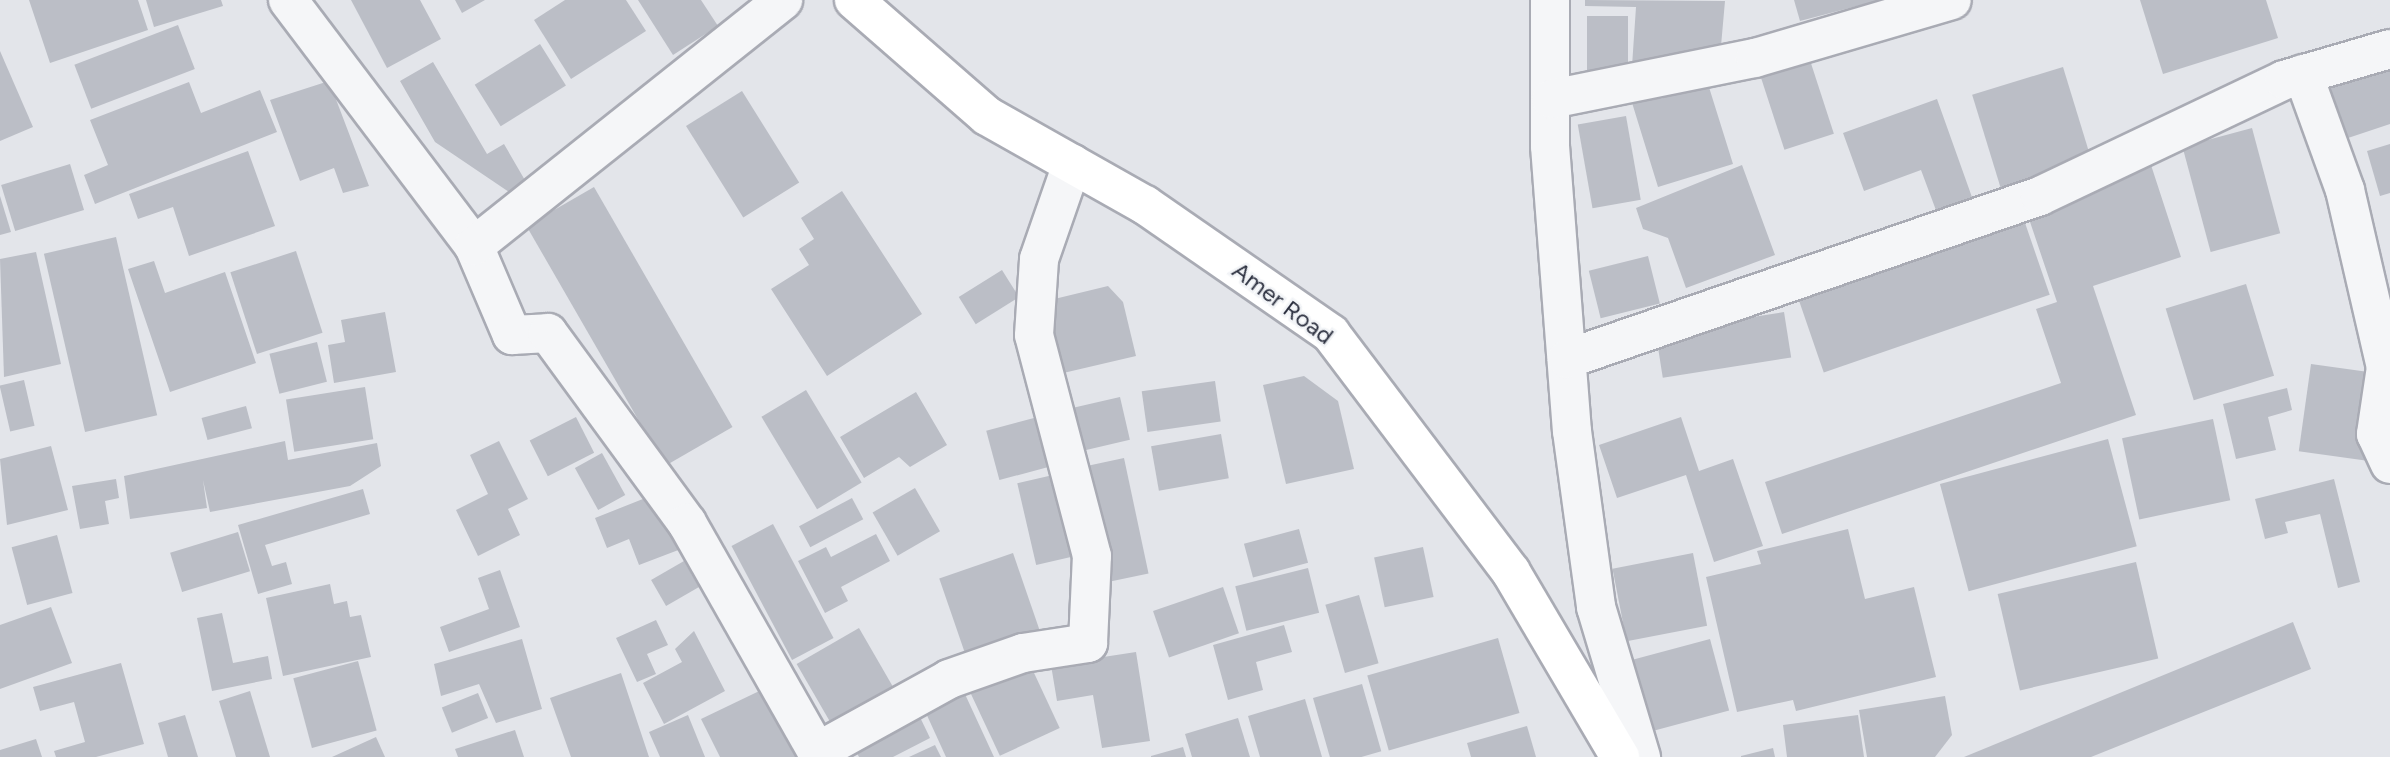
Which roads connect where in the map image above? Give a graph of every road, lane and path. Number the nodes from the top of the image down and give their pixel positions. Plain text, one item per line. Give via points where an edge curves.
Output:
1 (288, 0) edge
2 (783, 0) edge
3 (854, 0) edge
4 (1550, 0) edge
5 (1952, 0) edge
6 (2390, 49) edge
7 (2303, 74) junction
8 (1551, 99) junction
9 (1072, 164) junction
10 (474, 246) junction
11 (1567, 359) junction
12 (2390, 464) edge
13 (819, 755) edge
14 (1620, 757) edge
15 (1641, 757) edge

1 - 10 street
2 - 10 street
3 - 9 main road, Amer Road via 987,116
4 - 8 street
5 - 8 street via 1755,58
6 - 7 street
7 - 11 street via 2185,123 2040,196
7 - 12 street via 2345,190 2386,367 2376,435
8 - 11 street
9 - 13 street via 1040,259 1034,335 1092,556 1088,643 1024,653 948,679
9 - 14 main road, Amer Road via 1145,205 1331,334 1511,572
10 - 13 street via 512,335 548,333 687,523
11 - 15 street via 1596,607

